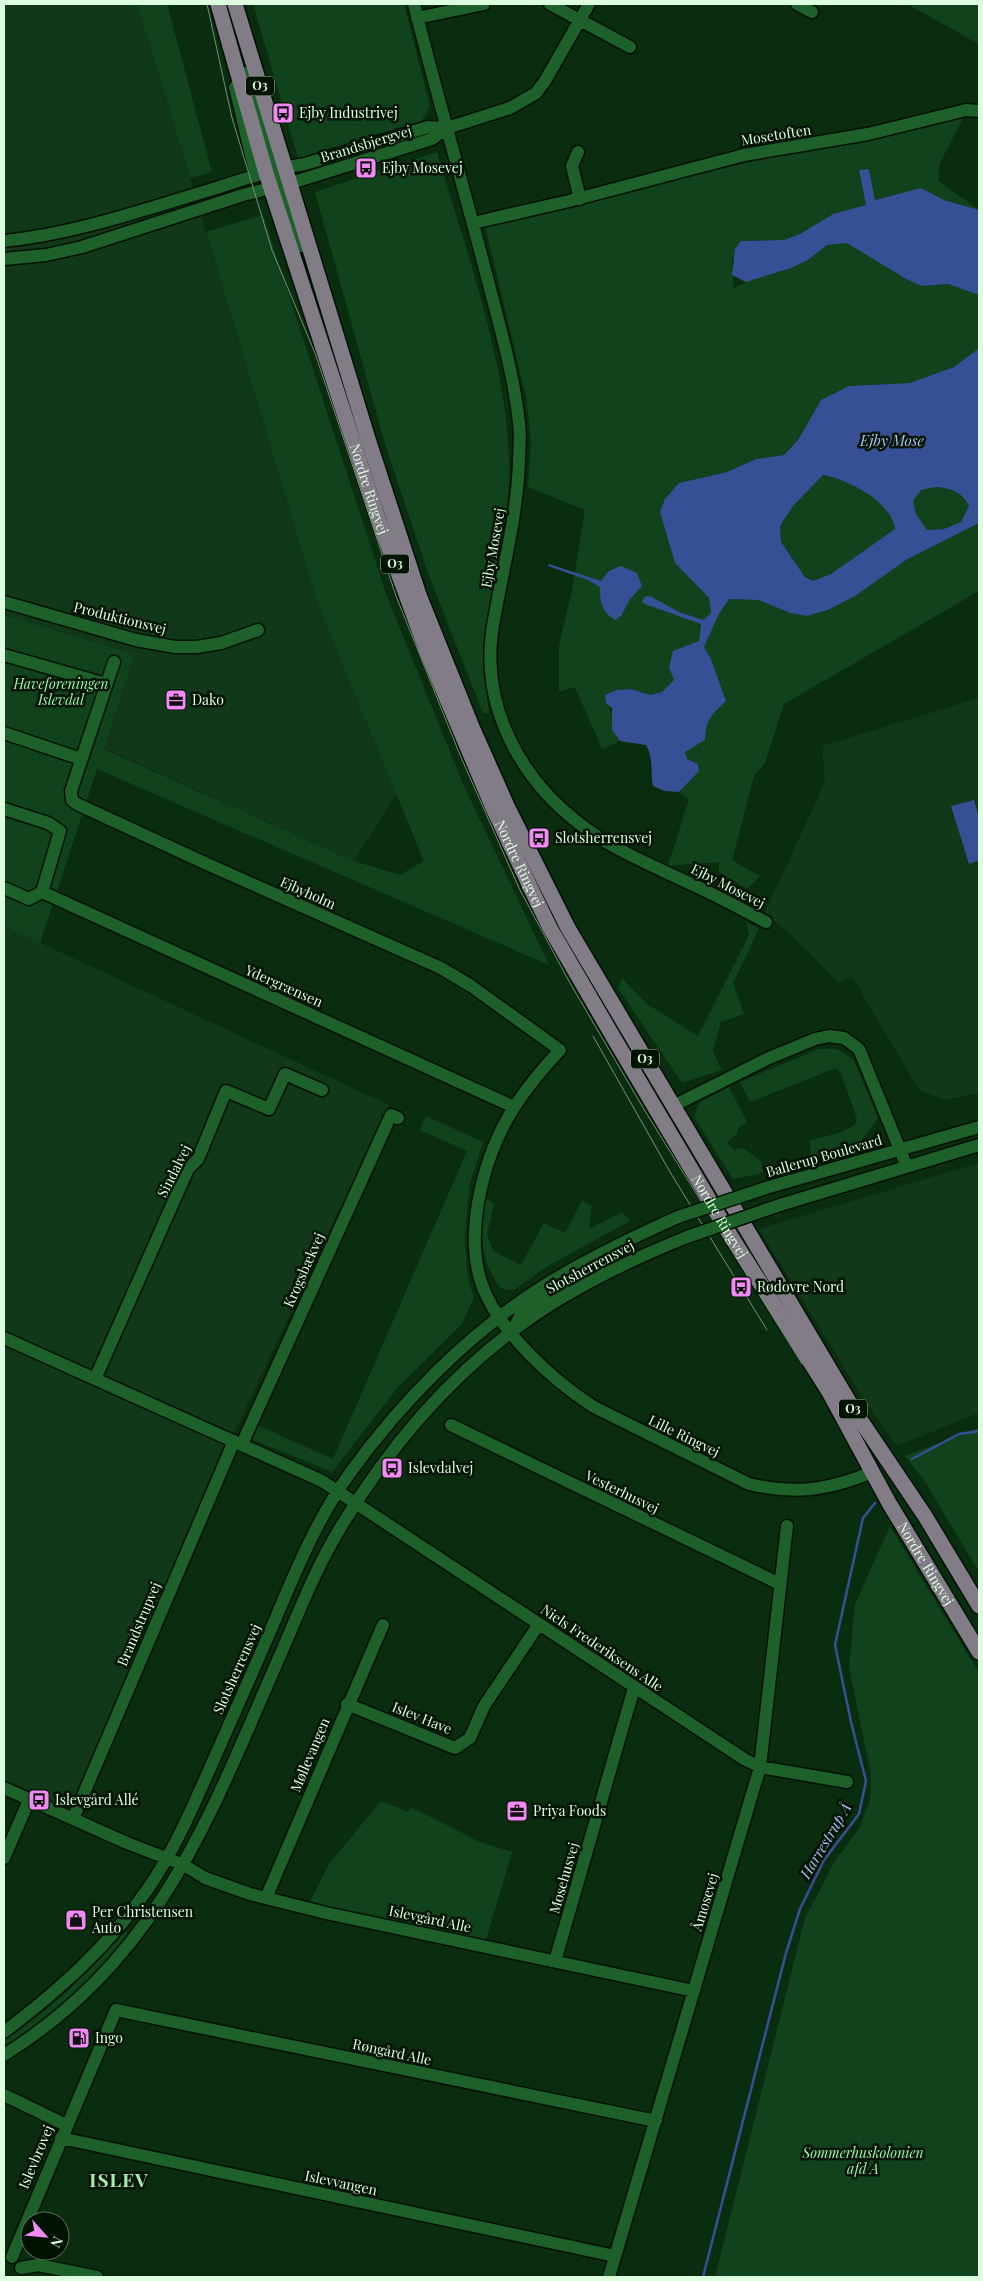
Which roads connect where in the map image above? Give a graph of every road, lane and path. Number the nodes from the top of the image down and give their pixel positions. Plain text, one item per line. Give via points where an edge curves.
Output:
1 (218, 4) edge
2 (235, 4) edge
3 (414, 4) edge
4 (484, 4) edge
5 (550, 4) edge
6 (589, 4) edge
7 (797, 4) edge
8 (812, 12) dead end
9 (417, 18) junction
10 (580, 20) junction
11 (630, 47) dead end
12 (979, 111) edge
13 (447, 128) junction
14 (578, 152) dead end
15 (271, 172) junction
16 (281, 186) junction
17 (580, 198) junction
18 (473, 223) junction
19 (4, 241) edge
20 (4, 258) edge
21 (4, 602) edge
22 (258, 630) dead end
23 (4, 656) edge
24 (114, 662) dead end
25 (106, 684) junction
26 (4, 733) edge
27 (81, 759) junction
28 (4, 809) edge
29 (4, 888) edge
30 (42, 892) junction
31 (766, 922) dead end
32 (322, 1090) dead end
33 (672, 1106) junction
34 (514, 1107) junction
35 (398, 1118) dead end
36 (979, 1127) edge
37 (979, 1145) edge
38 (901, 1149) junction
39 (907, 1167) junction
40 (678, 1217) joint
41 (656, 1227) junction
42 (500, 1317) junction
43 (512, 1332) junction
44 (4, 1338) edge
45 (95, 1379) junction
46 (420, 1417) junction
47 (451, 1425) dead end
48 (238, 1443) junction
49 (873, 1472) junction
50 (338, 1492) junction
51 (356, 1503) junction
52 (786, 1526) dead end
53 (780, 1584) junction
54 (979, 1606) edge
55 (539, 1624) junction
56 (383, 1625) dead end
57 (979, 1652) edge
58 (634, 1688) junction
59 (347, 1704) junction
60 (760, 1767) junction
61 (847, 1782) dead end
62 (4, 1788) edge
63 (30, 1800) junction
64 (73, 1819) junction
65 (4, 1858) edge
66 (166, 1858) junction
67 (184, 1865) junction
68 (266, 1898) junction
69 (555, 1961) junction
70 (694, 1991) junction
71 (122, 2012) joint
72 (4, 2032) edge
73 (4, 2055) edge
74 (4, 2095) edge
75 (656, 2121) junction
76 (66, 2125) junction
77 (61, 2138) junction
78 (614, 2256) junction
79 (8, 2257) edge
80 (19, 2273) edge
81 (97, 2277) edge
82 (609, 2277) edge

1 - 15 main road, Nordre Ringvej / O3
2 - 15 main road, Nordre Ringvej / O3
3 - 9 street, Ejby Mosevej
4 - 9 street
5 - 10 street
6 - 10 street, Brandsbjergvej
7 - 8 street
9 - 13 street, Ejby Mosevej
10 - 11 street
10 - 13 street, Brandsbjergvej via 536,93 510,108
12 - 17 street, Mosetoften via 966,110 868,134 744,155
13 - 15 street, Brandsbjergvej via 428,127
13 - 16 street, Brandsbjergvej via 432,139
13 - 18 street, Ejby Mosevej
14 - 17 street via 572,166
15 - 16 main road, Nordre Ringvej / O3
15 - 16 main road, Nordre Ringvej / O3
15 - 19 street via 80,229
16 - 20 street via 82,247 46,255
16 - 33 main road, Nordre Ringvej / O3 via 330,312 419,595 472,726 568,928
16 - 49 main road, Nordre Ringvej / O3 via 379,520 427,652 493,808 550,928 614,1040 732,1238 829,1392
17 - 18 street, Mosetoften
18 - 31 street, Ejby Mosevej via 515,388 520,427 516,505 492,634 491,676 505,733 527,770 547,795 576,822 618,849
21 - 22 street, Produktionsvej via 136,640 175,647 222,642
23 - 25 street
24 - 25 street, Ejbyholm
25 - 27 street, Ejbyholm
26 - 27 street
27 - 34 street, Ejbyholm via 71,791 72,800 77,804 442,968 560,1050
28 - 30 street via 48,822 60,831
29 - 30 street via 29,899
30 - 34 street, Ydergrænsen
32 - 45 street, Sindalvej via 285,1074 269,1109 226,1091 198,1159 188,1169
33 - 38 street via 769,1058 829,1036 844,1038 859,1049
33 - 54 main road, Nordre Ringvej / O3 via 857,1415 925,1516
34 - 42 street via 489,1160 475,1230 481,1282
35 - 48 street, Krogsbækvej via 391,1115
36 - 38 street, Ballerup Boulevard
37 - 39 street
38 - 39 street
38 - 40 street, Ballerup Boulevard, bridge
39 - 43 street, Slotsherrensvej, bridge via 686,1237 601,1275
40 - 41 street, Slotsherrensvej
41 - 42 street, Slotsherrensvej via 578,1266
41 - 43 street, Slotsherrensvej via 627,1250 561,1286 522,1313
42 - 43 street
42 - 46 street, Slotsherrensvej via 493,1338 439,1388 424,1406
42 - 50 street, Slotsherrensvej via 426,1383 386,1426
43 - 46 street, Slotsherrensvej via 454,1382
43 - 49 street, Lille Ringvej via 551,1377 594,1408 749,1484 778,1490 814,1490 836,1486
44 - 45 street
45 - 48 street
46 - 51 street, Slotsherrensvej
47 - 53 street, Vesterhusvej
48 - 50 street via 322,1481
48 - 64 street, Brandstrupvej
49 - 57 main road, Nordre Ringvej / O3
50 - 51 street, Niels Frederiksens Alle
50 - 66 street, Slotsherrensvej via 294,1576 191,1811
51 - 55 street, Niels Frederiksens Alle
51 - 67 street, Slotsherrensvej via 311,1585 212,1810
52 - 53 street, Åmosevej
53 - 60 street, Åmosevej
55 - 58 street, Niels Frederiksens Alle
55 - 59 street, Islev Have via 484,1706 470,1738 455,1748
56 - 59 street, Møllevangen
58 - 60 street, Niels Frederiksens Alle
58 - 69 street, Mosehusvej
59 - 68 street, Møllevangen
60 - 61 street, Niels Frederiksens Alle
60 - 70 street, Åmosevej
62 - 63 street, Islevgård Alle
63 - 64 street, Islevgård Alle
63 - 65 street
64 - 66 street, Islevgård Alle
66 - 67 street, Islevgård Alle
66 - 72 street, Slotsherrensvej via 147,1890 75,1976
67 - 68 street, Islevgård Alle via 205,1878
67 - 73 street, Slotsherrensvej via 143,1928 100,1978 42,2030
68 - 69 street, Islevgård Alle
69 - 70 street, Islevgård Alle
70 - 75 street, Åmosevej
71 - 75 street, Røngård Alle
71 - 76 street, Islevbrovej via 116,2010
74 - 76 street, Islevbrovej
75 - 78 street, Åmosevej
76 - 77 street, Islevbrovej
77 - 78 street, Islevvangen
77 - 79 street, Islevbrovej
78 - 82 street, Åmosevej
79 - 80 street via 20,2263
80 - 81 street via 38,2264

